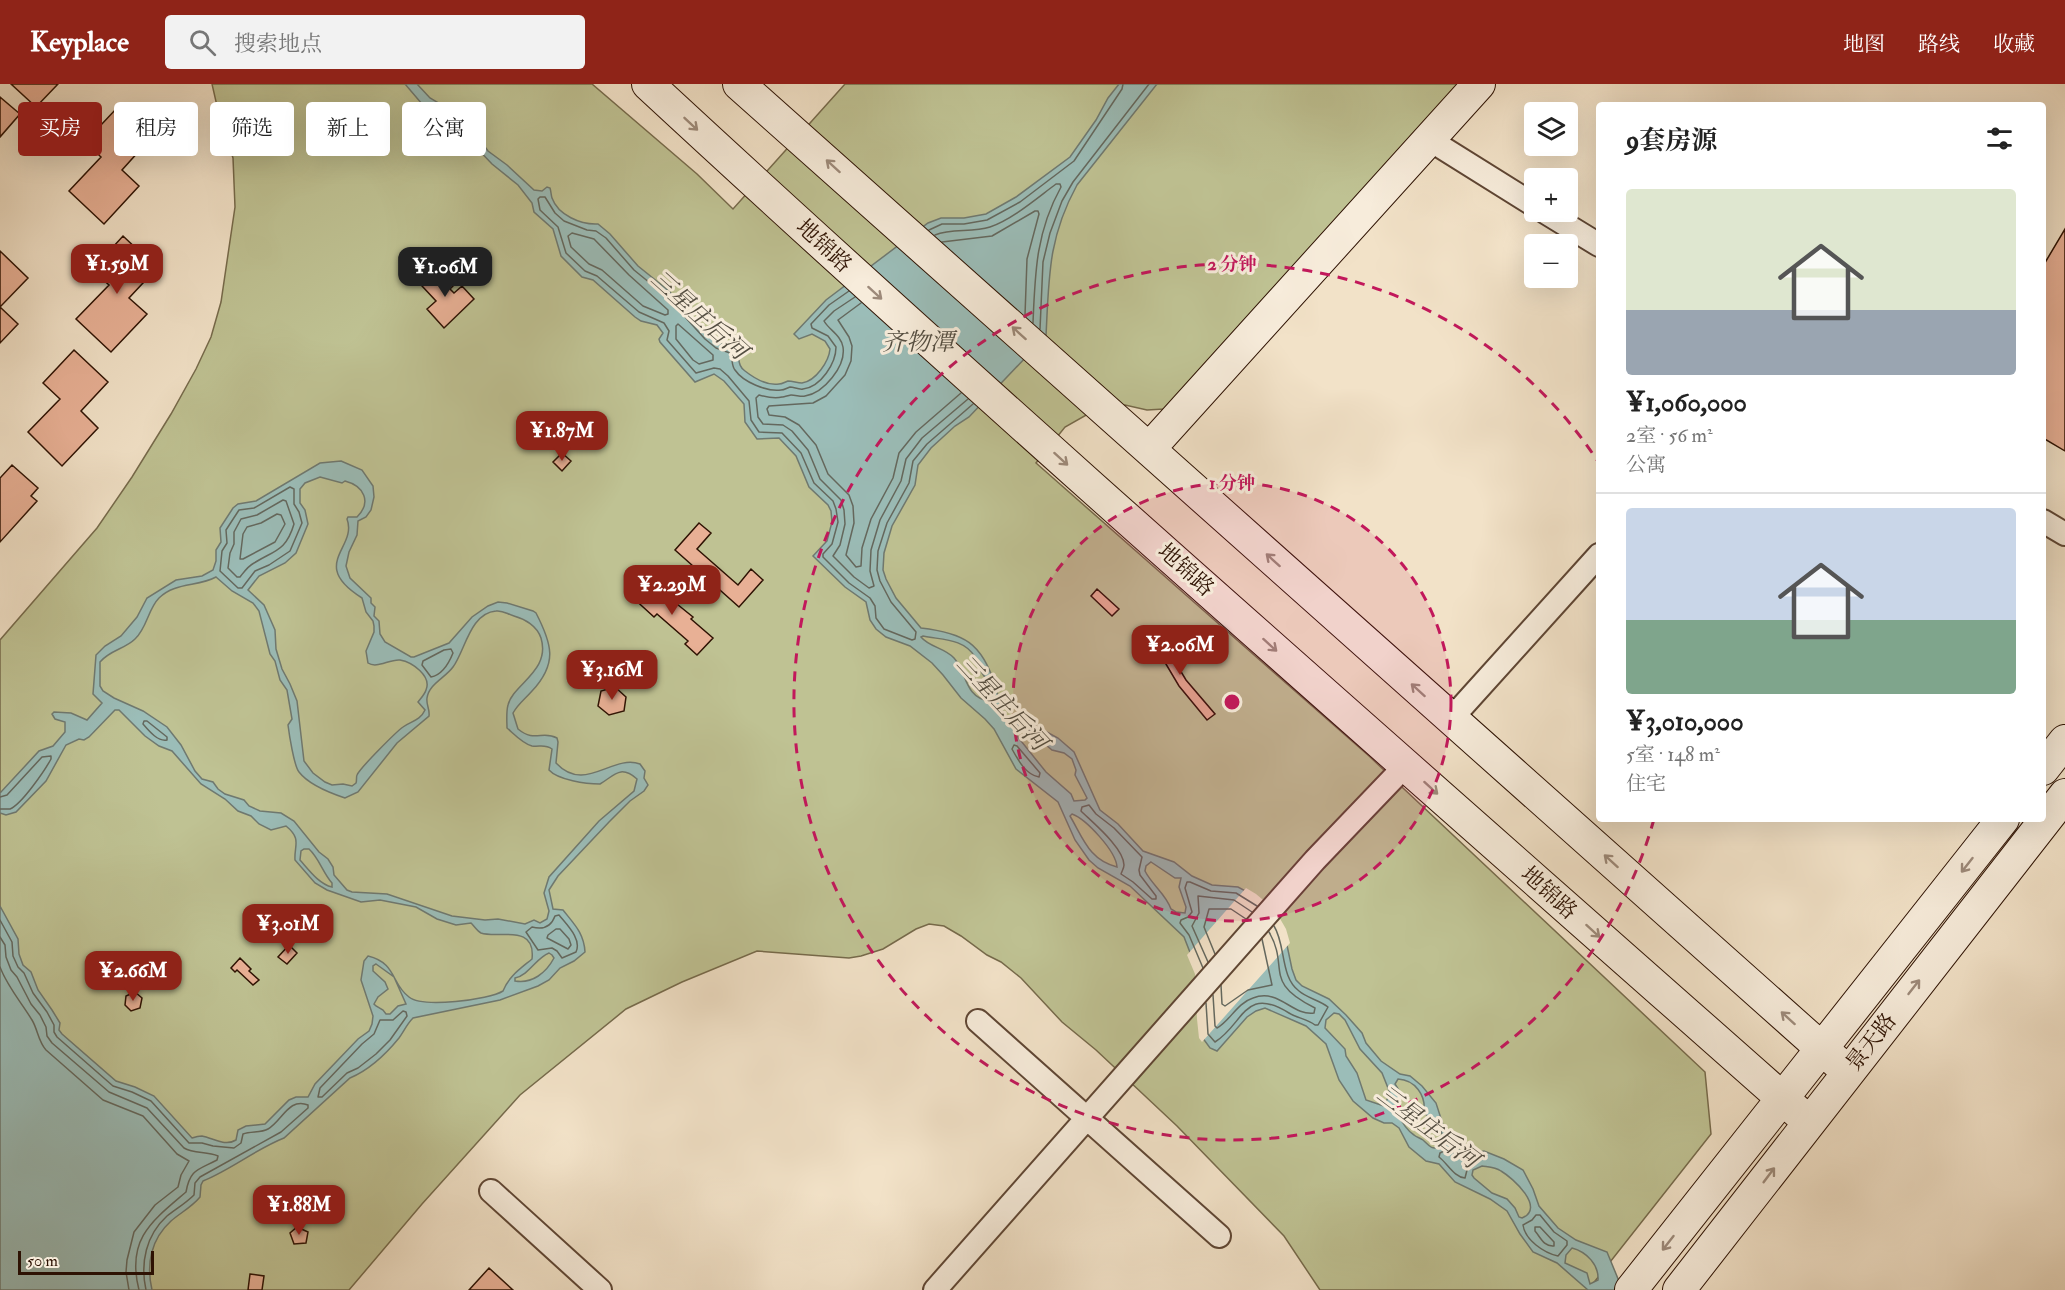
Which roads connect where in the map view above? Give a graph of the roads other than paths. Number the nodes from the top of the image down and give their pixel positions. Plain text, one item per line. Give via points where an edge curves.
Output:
1 (648, 84) edge
2 (739, 84) edge
3 (1479, 84) edge
4 (1430, 140) junction
5 (1524, 199) edge
6 (1561, 222) edge
7 (1596, 243) edge
8 (1149, 449) junction
9 (2046, 522) edge
10 (2065, 534) edge
11 (1596, 558) edge
12 (1451, 719) junction
13 (2065, 741) edge
14 (1406, 765) junction
15 (2046, 765) edge
16 (2065, 795) edge
17 (2046, 819) edge
18 (2001, 822) edge
19 (2044, 822) edge
20 (978, 1021) dead end
21 (1822, 1048) junction
22 (1848, 1072) junction
23 (1783, 1100) junction
24 (1088, 1119) junction
25 (1809, 1122) junction
26 (491, 1191) dead end
27 (1219, 1236) dead end
28 (600, 1290) edge
29 (935, 1290) edge
30 (1631, 1290) edge
31 (1678, 1290) edge

1 -> 14 street, 地锦路 via 1017,421
8 -> 2 street
3 - 4 street
4 - 5 street
4 - 8 street
6 - 7 street
12 -> 8 street
9 - 10 street
11 - 12 street
21 -> 12 street
13 - 15 street
14 -> 23 street, 地锦路
14 - 24 street via 1316,860
17 -> 16 street, 景天路
18 -> 21 street, 景天路
22 -> 19 street, 景天路
20 - 24 street
21 - 22 street
21 - 23 street, 景天路
22 - 25 street, 景天路
23 - 25 street, 地锦路
23 -> 30 street, 景天路
24 - 27 street
24 - 29 street
31 -> 25 street, 景天路
26 - 28 street

